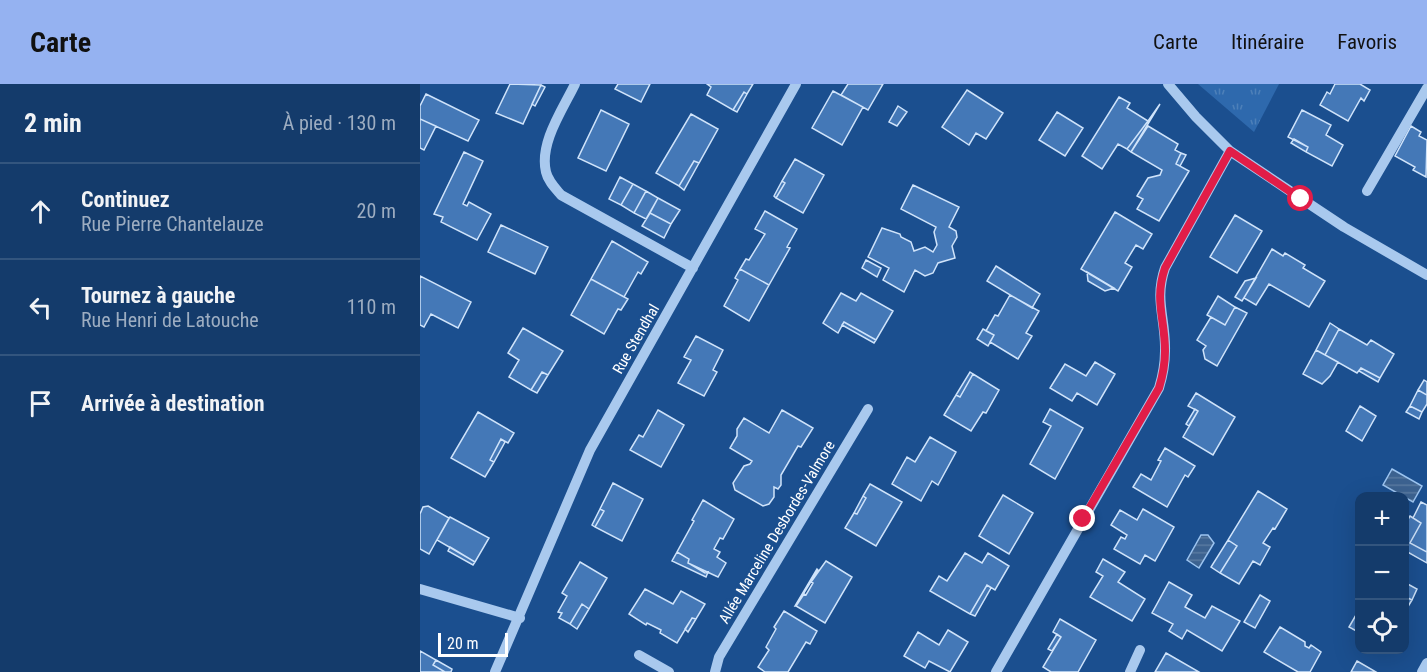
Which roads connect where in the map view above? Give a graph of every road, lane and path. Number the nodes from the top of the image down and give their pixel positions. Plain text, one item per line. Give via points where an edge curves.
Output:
1 (575, 84) edge
2 (796, 84) edge
3 (1168, 84) edge
4 (1427, 88) edge
5 (1230, 151) junction
6 (1367, 191) dead end
7 (693, 268) junction
8 (1427, 275) edge
9 (868, 408) dead end
10 (420, 589) edge
11 (520, 618) junction
12 (1140, 650) dead end
13 (639, 655) dead end
14 (1427, 663) edge
15 (495, 672) edge
16 (669, 672) edge
17 (714, 672) edge
18 (996, 672) edge
19 (1130, 672) edge
20 (1422, 672) edge

1 - 7 street via 546,152 551,184 561,195
2 - 7 street, Rue Stendhal
3 - 5 street
4 - 6 street
5 - 8 street via 1344,227
5 - 18 street via 1159,284 1165,350 1159,388
7 - 11 street, Rue Stendhal via 590,450
9 - 17 street, Allée Marceline Desbordes-Valmore via 719,657
10 - 11 street
11 - 15 street, Rue Stendhal
12 - 19 street
13 - 16 street
14 - 20 street

